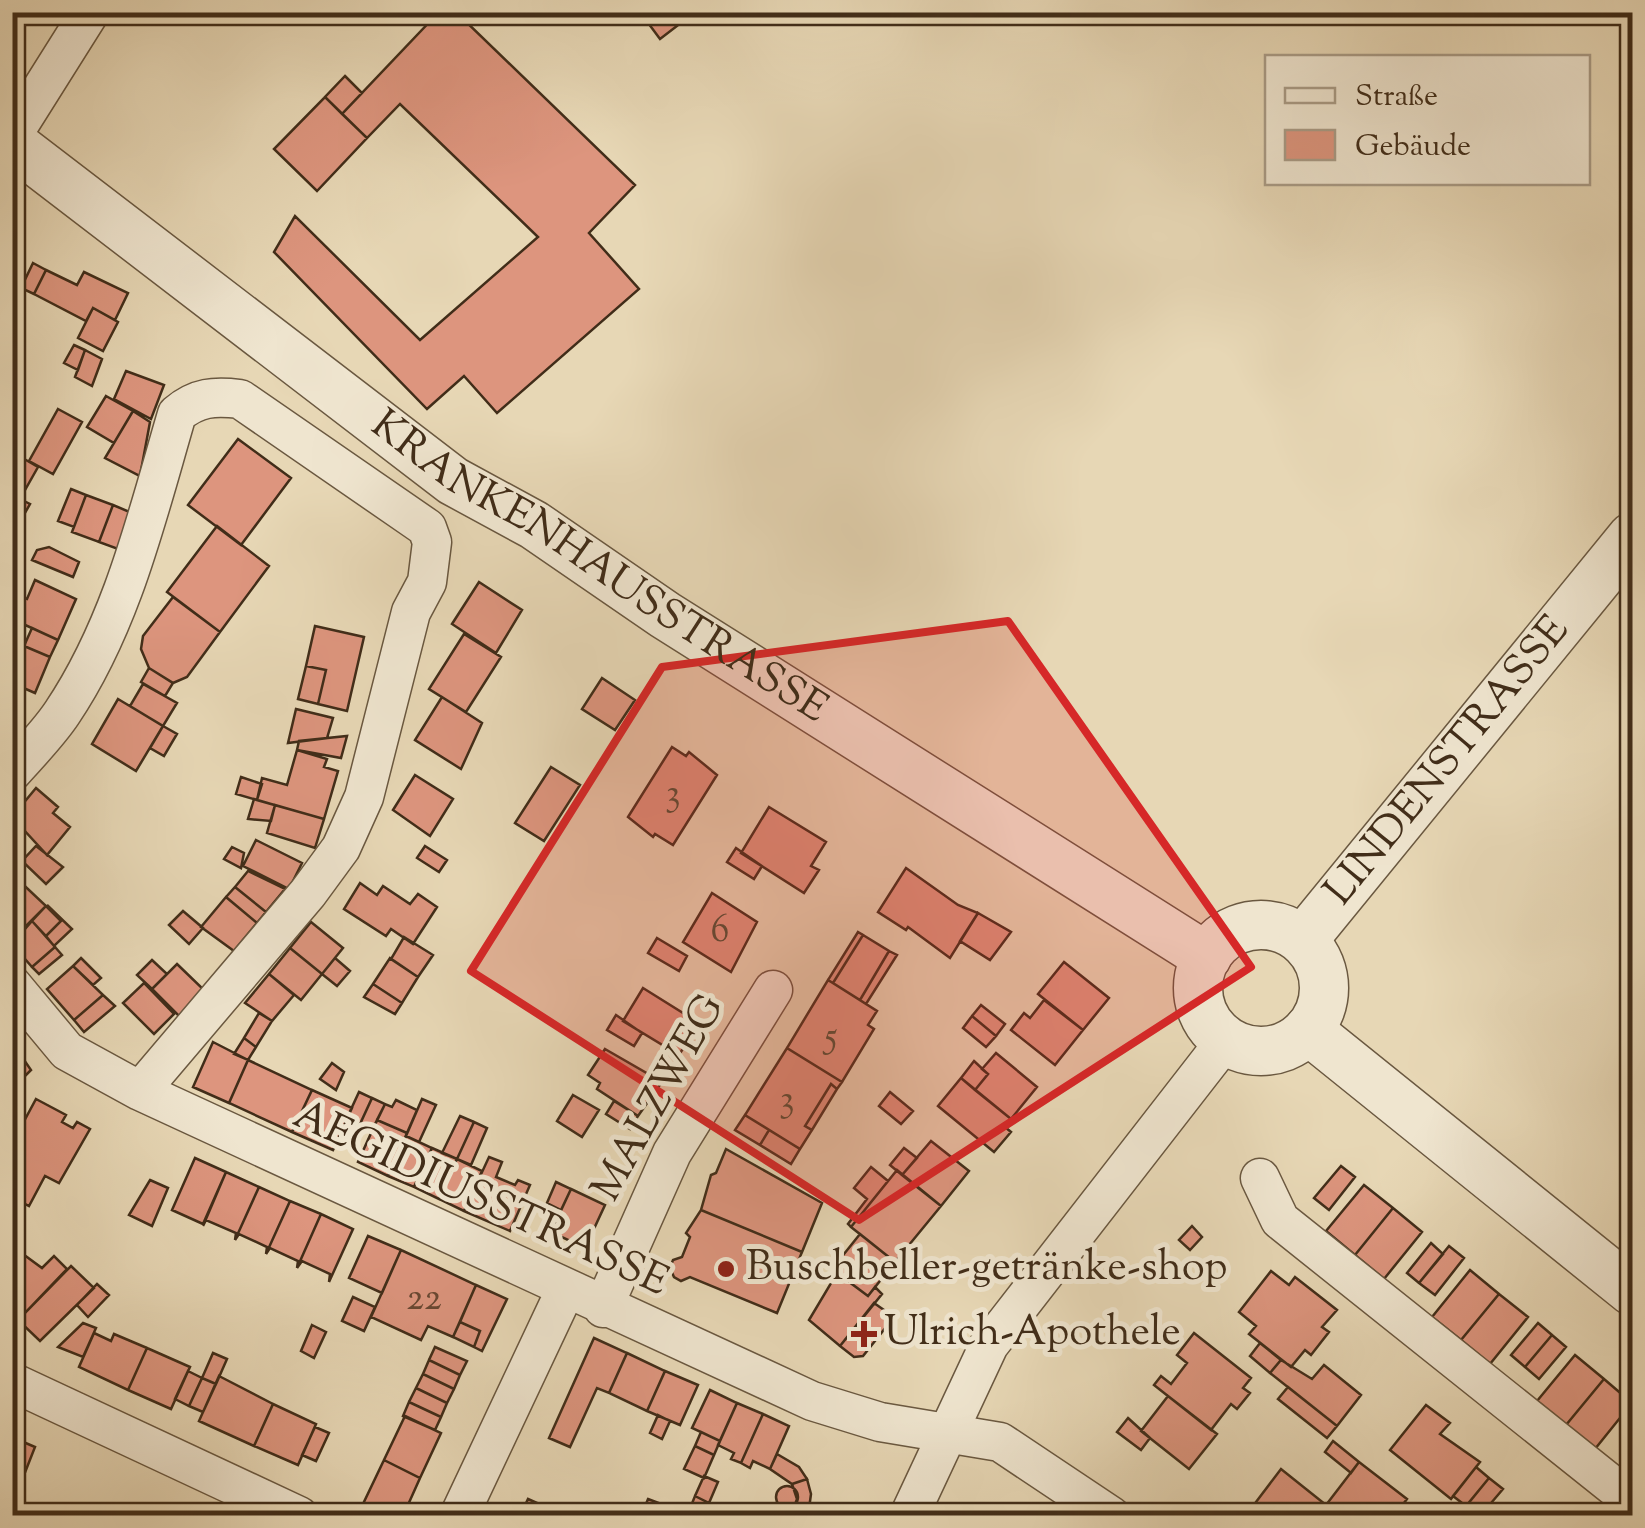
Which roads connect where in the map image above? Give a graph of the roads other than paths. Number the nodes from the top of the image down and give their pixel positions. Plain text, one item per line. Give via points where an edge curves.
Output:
1 (90, 12) edge
2 (12, 140) edge
3 (1632, 538) edge
4 (12, 772) edge
5 (1302, 940) junction
6 (1207, 957) junction
7 (12, 985) edge
8 (773, 990) dead end
9 (1308, 1030) junction
10 (1226, 1040) junction
11 (140, 1091) junction
12 (1260, 1178) dead end
13 (565, 1291) junction
14 (1632, 1291) edge
15 (603, 1308) junction
16 (12, 1382) edge
17 (944, 1433) junction
18 (1632, 1501) edge
19 (298, 1516) edge
20 (459, 1516) edge
21 (910, 1516) edge
22 (1111, 1516) edge

1 - 2 street
2 - 6 street, KRANKENHAUSSTRASSE via 452,481 534,525
3 - 5 street, LINDENSTRASSE
4 - 11 street via 61,714 100,645 138,551 176,414 192,401 240,398 427,528 428,582 411,612 364,796 341,848
5 - 6 street via 1262,925 1230,934
5 - 9 street via 1323,974 1319,1014
6 - 10 street via 1200,1002
7 - 11 street, AEGIDIUSSTRASSE via 67,1051
8 - 15 street, MALZWEG via 672,1154
9 - 10 street via 1278,1049 1242,1048
9 - 14 street
10 - 17 street via 989,1346
11 - 13 street, AEGIDIUSSTRASSE
12 - 18 street via 1280,1220
13 - 15 street, AEGIDIUSSTRASSE
13 - 20 street
15 - 17 street, AEGIDIUSSTRASSE via 812,1401
16 - 19 street
17 - 21 street
17 - 22 street, AEGIDIUSSTRASSE via 1000,1442

